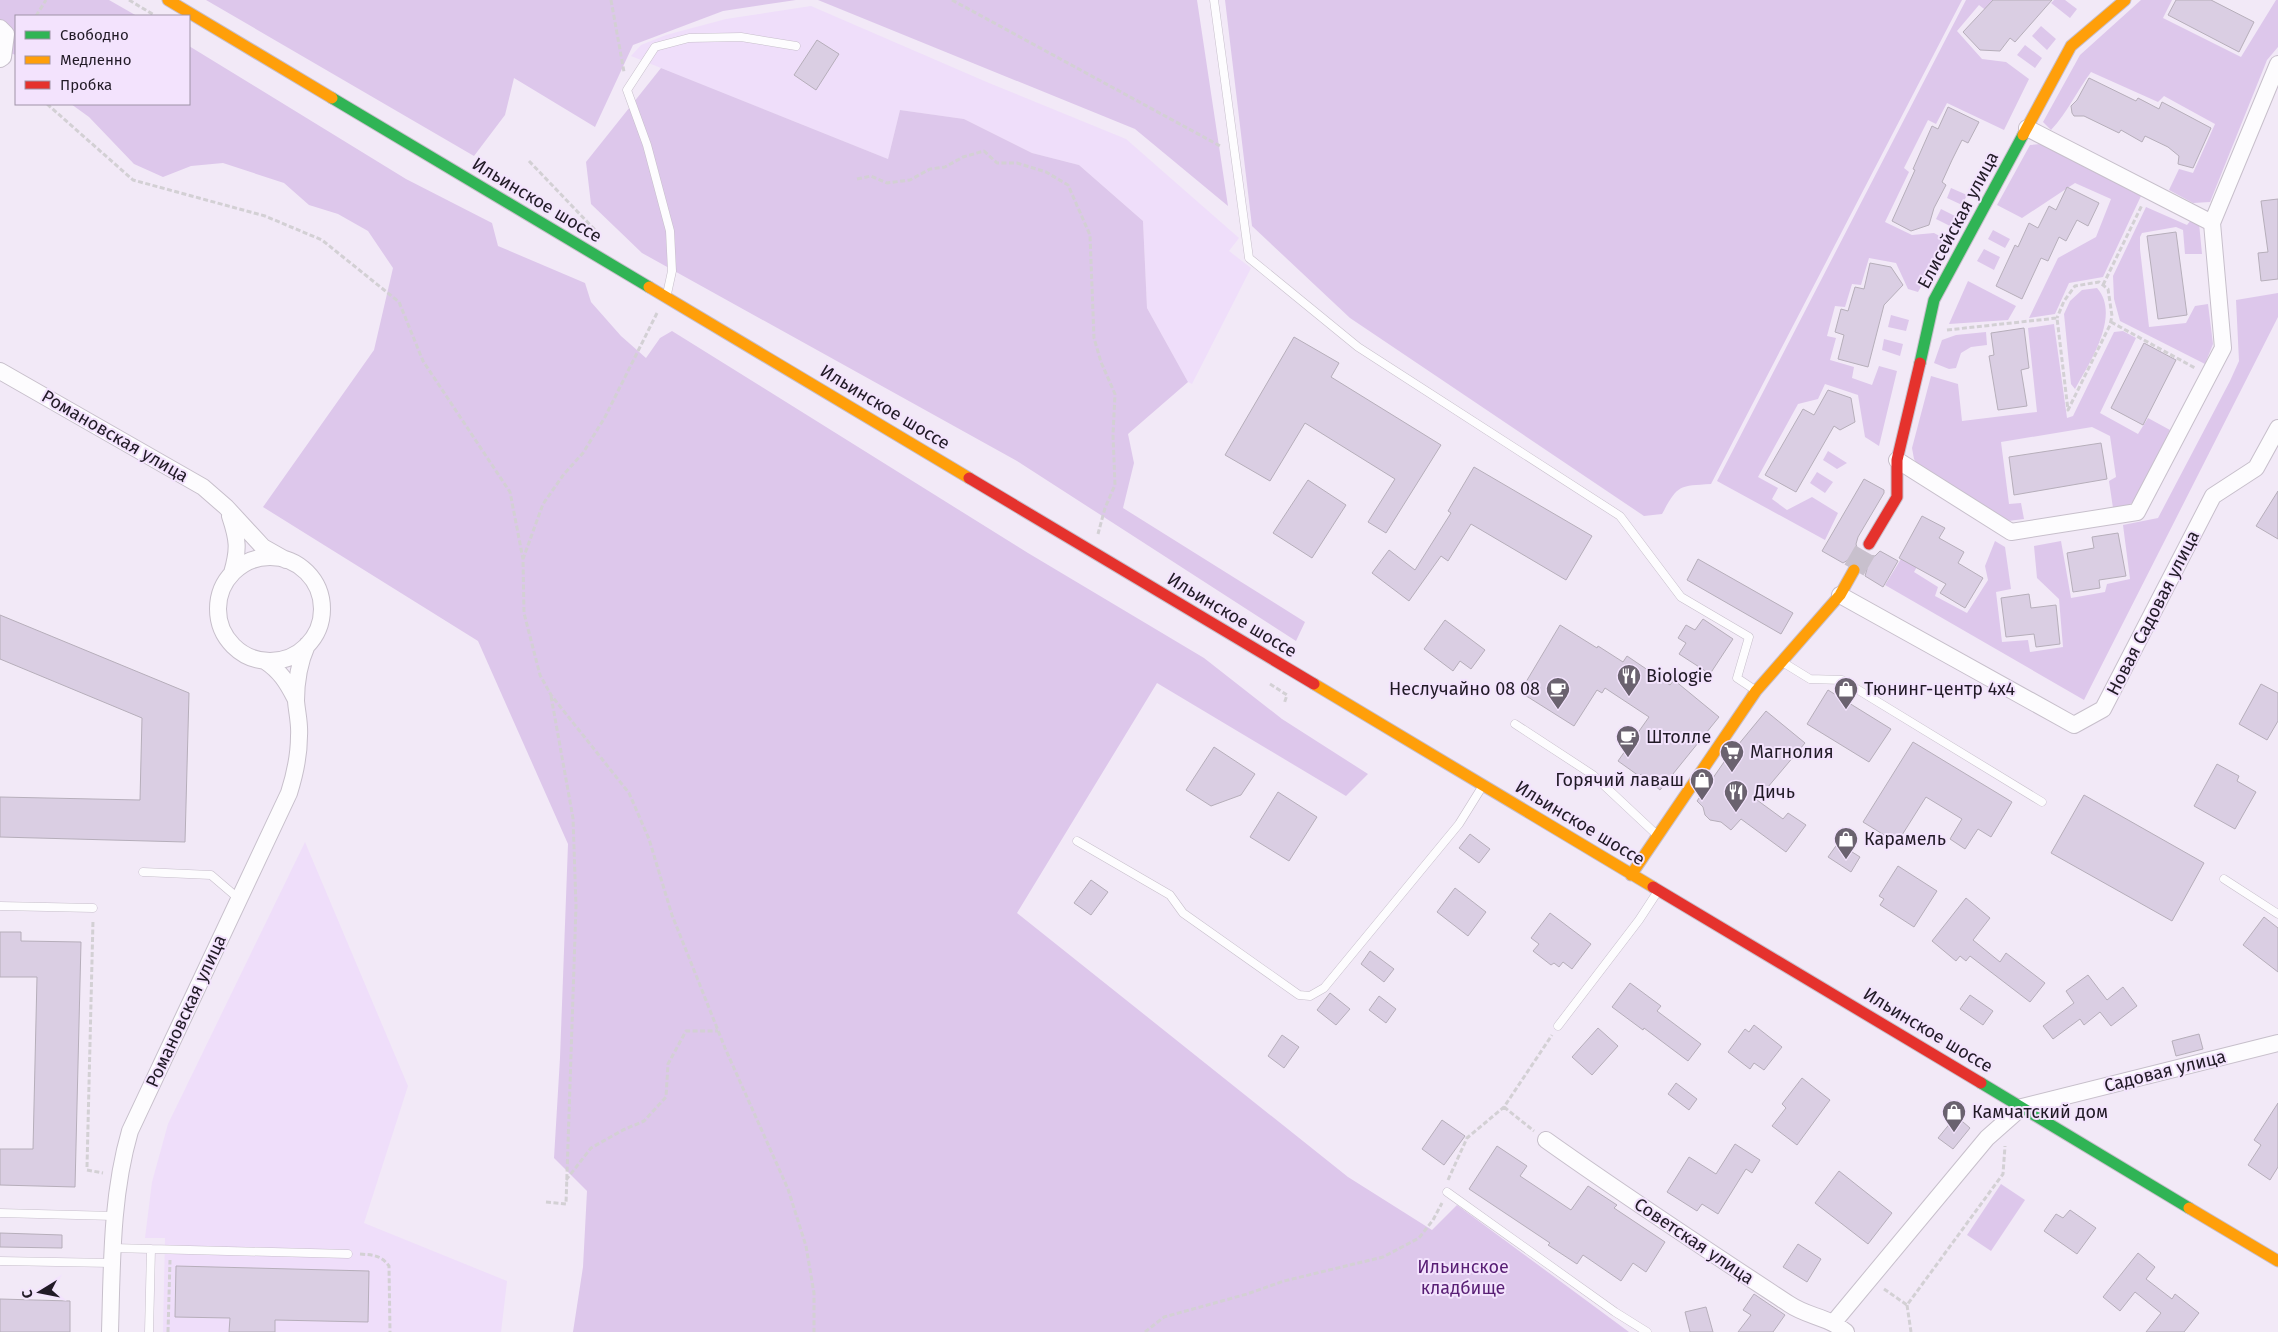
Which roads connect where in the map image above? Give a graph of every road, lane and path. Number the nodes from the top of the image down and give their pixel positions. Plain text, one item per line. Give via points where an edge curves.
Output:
1 (46, 0) edge
2 (129, 0) edge
3 (168, 0) edge
4 (611, 0) edge
5 (952, 0) edge
6 (1214, 0) edge
7 (2124, 0) edge
8 (37, 15) edge
9 (154, 15) edge
10 (0, 28) edge
11 (796, 46) dead end
12 (0, 59) edge
13 (2278, 64) edge
14 (627, 90) junction
15 (49, 105) edge
16 (2027, 128) junction
17 (1233, 153) junction
18 (528, 161) dead end
19 (857, 179) dead end
20 (2149, 191) junction
21 (2212, 222) junction
22 (603, 238) dead end
23 (2103, 285) junction
24 (666, 297) junction
25 (2058, 318) junction
26 (2111, 322) junction
27 (1927, 332) junction
28 (0, 370) edge
29 (2208, 376) junction
30 (2278, 428) edge
31 (1897, 460) junction
32 (226, 507) junction
33 (1869, 544) tunnel mouth
34 (1097, 554) junction
35 (523, 559) junction
36 (286, 560) junction
37 (1854, 570) tunnel mouth
38 (232, 574) junction
39 (1840, 595) junction
40 (307, 645) junction
41 (265, 661) junction
42 (1782, 662) junction
43 (1756, 692) junction
44 (551, 695) junction
45 (296, 700) junction
46 (1515, 724) dead end
47 (1483, 786) junction
48 (2042, 802) dead end
49 (1658, 836) junction
50 (1078, 841) dead end
51 (142, 872) dead end
52 (1631, 875) junction
53 (2224, 879) dead end
54 (1658, 891) junction
55 (239, 899) junction
56 (0, 906) edge
57 (94, 908) joint
58 (2278, 914) edge
59 (1558, 1026) joint
60 (718, 1031) junction
61 (2278, 1043) edge
62 (2022, 1106) junction
63 (1504, 1108) junction
64 (1546, 1140) joint
65 (2005, 1145) dead end
66 (106, 1174) dead end
67 (566, 1181) junction
68 (1447, 1192) junction
69 (546, 1202) dead end
70 (0, 1213) edge
71 (114, 1216) junction
72 (151, 1249) junction
73 (170, 1249) junction
74 (348, 1254) joint
75 (112, 1256) junction
76 (0, 1261) edge
77 (2278, 1261) edge
78 (1870, 1278) junction
79 (1907, 1305) junction
80 (1834, 1329) edge
81 (110, 1332) edge
82 (149, 1332) edge
83 (168, 1332) edge
84 (390, 1332) edge
85 (814, 1332) edge
86 (1145, 1332) edge
87 (1647, 1332) edge
88 (1911, 1332) edge

1 - 8 path
2 - 9 path
3 - 24 main road, Ильинское шоссе
4 - 14 path
5 - 17 path
6 - 17 lane
7 - 16 main road, Елисейская улица via 2071,46
10 - 12 street via 6,34 3,58
11 - 14 lane via 741,37 689,38 655,47
13 - 21 street
14 - 24 lane via 647,145 670,230 672,270
15 - 35 path via 133,180 265,216 322,240 399,302 423,361 510,492
16 - 20 street
16 - 27 main road, Елисейская улица via 1934,300
17 - 43 lane via 1249,258 1358,347 1620,516 1681,597 1749,637 1737,678
18 - 22 path
19 - 34 path via 871,176 887,183 910,180 930,169 945,167 984,151 997,163 1017,163 1046,172 1068,185 1090,234 1094,338 1115,394 1115,485 1097,538
20 - 21 street
20 - 23 path
21 - 29 street via 2223,348
23 - 25 path via 2100,282 2075,286 2064,301
23 - 26 path via 2108,289
24 - 34 main road, Ильинское шоссе
24 - 35 path via 605,418 583,453 543,504
25 - 26 path via 2068,410
25 - 27 path
26 - 29 path
27 - 31 main road, Елисейская улица
28 - 32 street, Романовская улица via 166,464 203,487
29 - 31 street via 2137,512 2012,532
30 - 39 street, Новая Садовая улица via 2256,468 2214,496 2103,709 2074,725
31 - 33 main road, Елисейская улица via 1897,497
32 - 36 street, Романовская улица via 263,547
32 - 38 street, Романовская улица via 237,536 238,554
34 - 47 main road, Ильинское шоссе
35 - 44 path via 524,613 540,675
36 - 38 street, Романовская улица via 274,557 257,559
36 - 40 street, Романовская улица via 305,571 318,591 322,614
37 - 39 main road
38 - 41 street, Романовская улица via 218,605 221,628 234,647 254,659
39 - 42 main road
40 - 41 street, Романовская улица via 288,658
40 - 45 street, Романовская улица via 300,661
41 - 45 street, Романовская улица via 287,681
42 - 43 main road
42 - 48 lane via 1810,679 1842,680
43 - 49 main road
44 - 60 path via 629,793 649,839 672,915
44 - 67 path via 573,818 576,906
45 - 55 street, Романовская улица via 300,735 296,771 289,793
46 - 49 lane via 1593,775
47 - 50 lane via 1465,815 1324,988 1310,996 1299,995 1183,913 1170,895
47 - 52 main road, Ильинское шоссе
49 - 52 main road
51 - 55 lane via 211,875
52 - 54 main road, Ильинское шоссе
53 - 58 lane
54 - 59 lane
54 - 62 main road, Ильинское шоссе
55 - 71 street, Романовская улица via 130,1131
56 - 57 lane
57 - 66 path via 87,1168
59 - 63 path
60 - 67 path via 686,1031 668,1064 666,1097 644,1121 591,1148
60 - 85 path via 788,1189 806,1246 814,1293
61 - 62 street, Садовая улица
62 - 77 main road, Ильинское шоссе
62 - 78 street via 1987,1138
63 - 64 path
63 - 68 path via 1467,1138 1449,1177
64 - 80 street, Советская улица via 1796,1309
65 - 79 path via 2003,1174
67 - 69 path via 566,1204
68 - 86 path via 1433,1220 1419,1238 1383,1257 1284,1281 1164,1317
68 - 87 lane
70 - 71 lane
71 - 75 street, Романовская улица
72 - 73 lane
72 - 75 lane
72 - 82 lane
73 - 74 lane
73 - 83 path
74 - 84 path via 375,1254 389,1266
75 - 76 lane
75 - 81 street, Романовская улица
78 - 79 path
78 - 80 street
79 - 88 path

